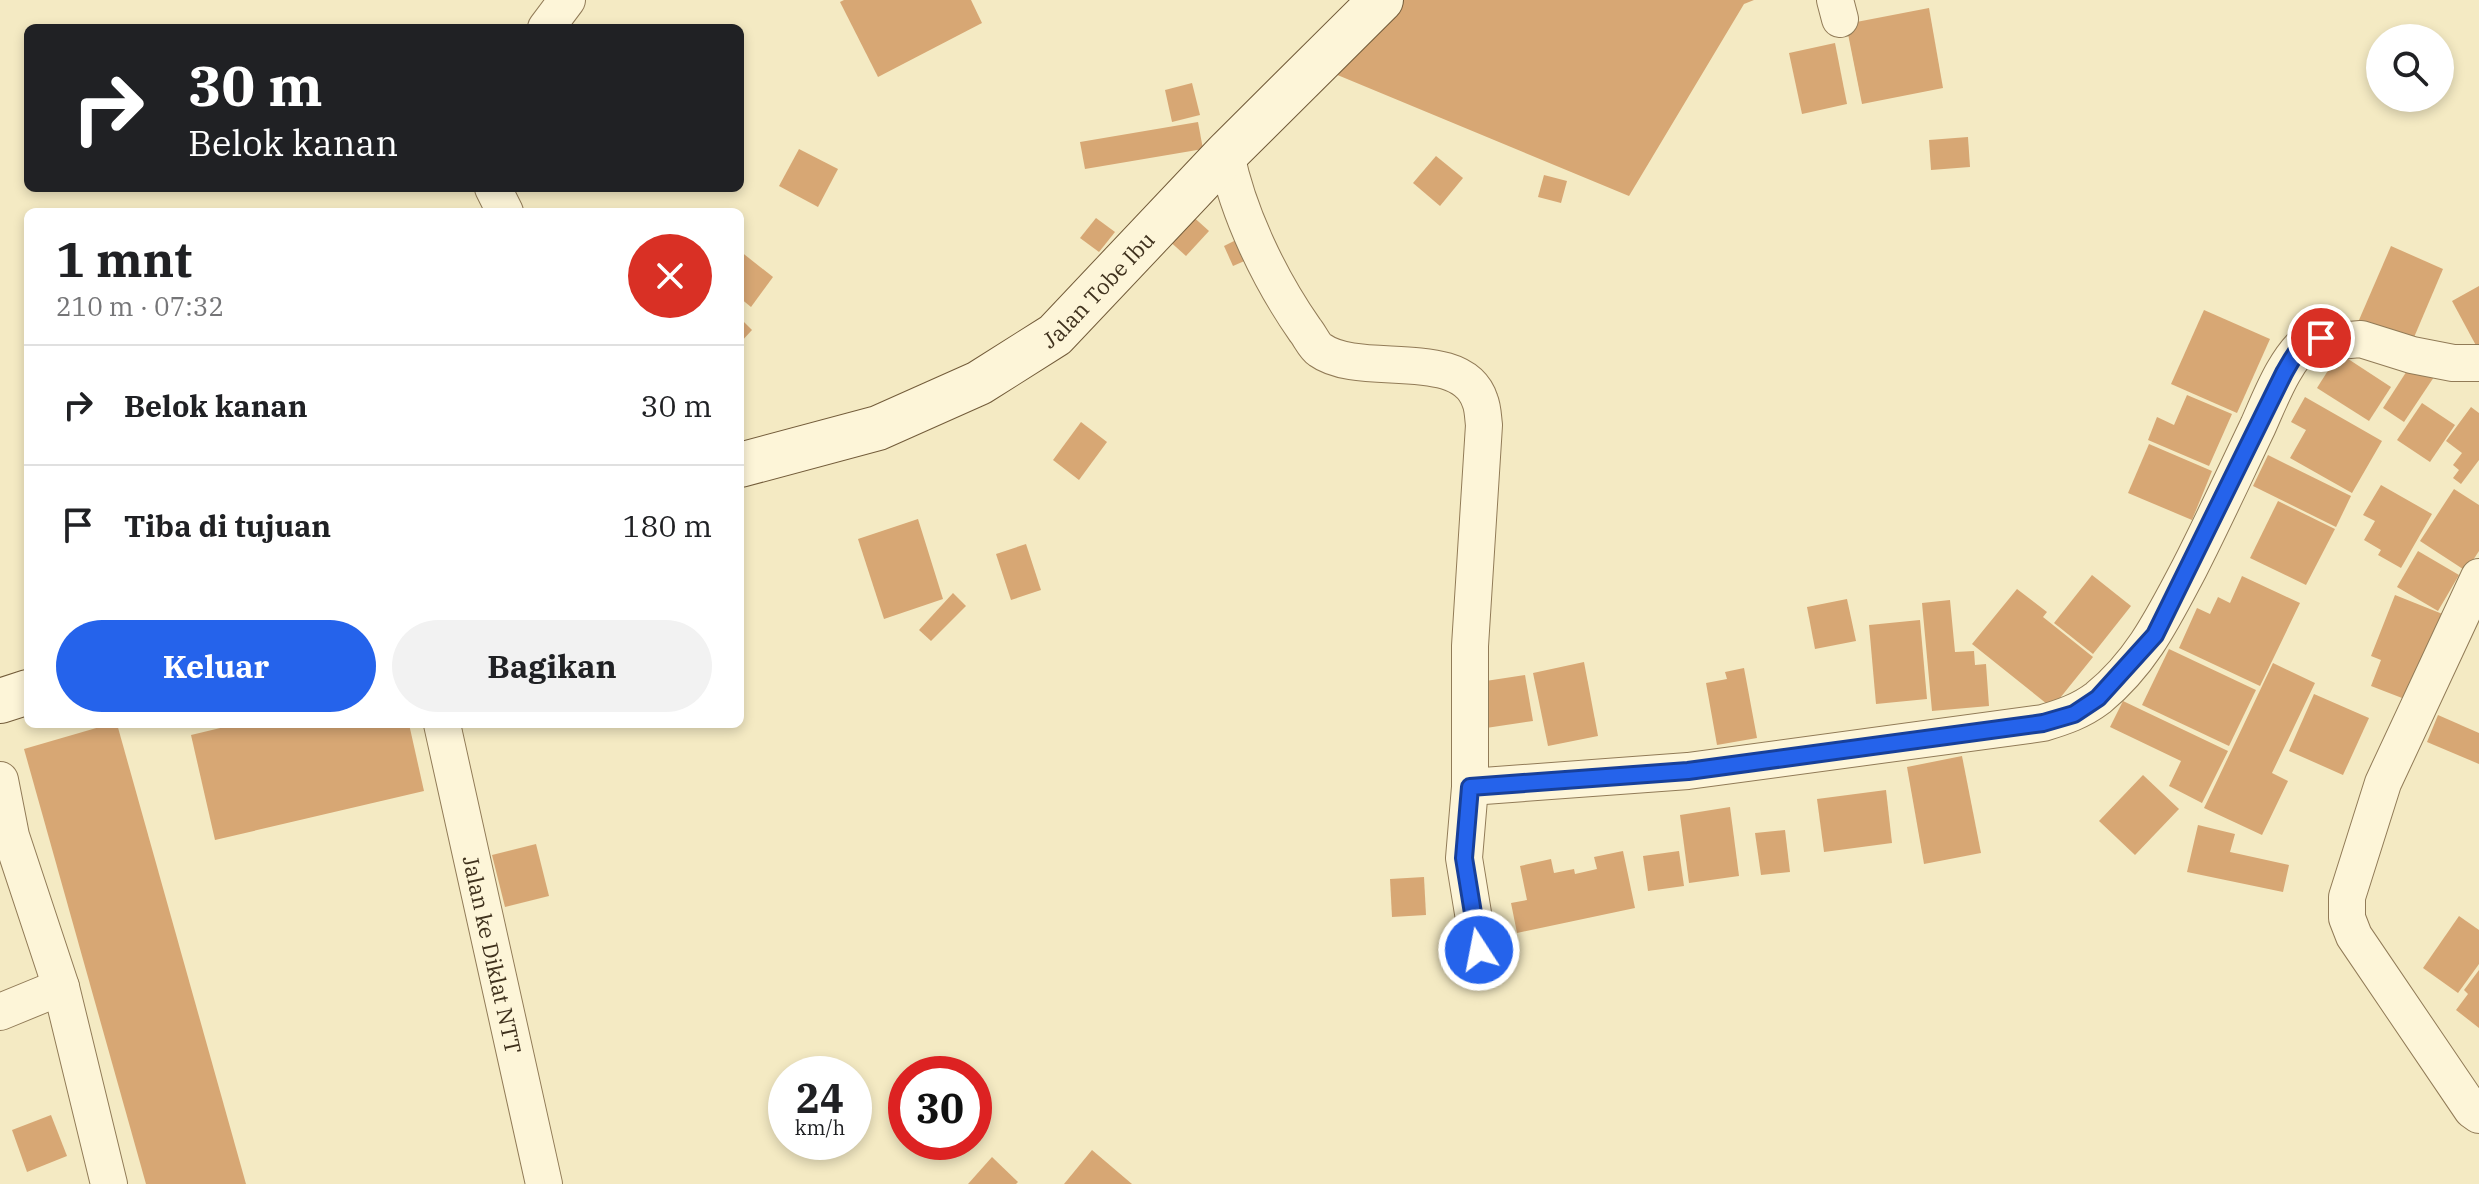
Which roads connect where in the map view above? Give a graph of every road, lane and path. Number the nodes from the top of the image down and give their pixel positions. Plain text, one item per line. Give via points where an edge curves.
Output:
1 (567, 0) edge
2 (1381, 0) edge
3 (549, 24) edge
4 (1226, 154) junction
5 (2479, 363) edge
6 (744, 464) edge
7 (2479, 577) edge
8 (24, 693) edge
9 (0, 701) edge
10 (443, 728) edge
11 (0, 780) edge
12 (1470, 787) junction
13 (1479, 950) dead end
14 (61, 987) junction
15 (0, 1012) edge
16 (2479, 1115) edge
17 (109, 1184) edge
18 (544, 1184) edge

1 - 3 street
2 - 4 street, Jalan Tobe Ibu
4 - 6 street, Jalan Tobe Ibu via 1055,335 979,383 878,428
4 - 12 street via 1232,186 1276,284 1319,350 1343,359 1453,373 1470,384 1480,400 1484,425 1470,646
5 - 12 street via 2412,355 2361,339 2305,342 2275,390 2155,635 2098,698 2074,714 2043,723 1688,771
7 - 16 street via 2383,783 2347,897 2347,918 2362,948
8 - 9 street
10 - 18 street, Jalan ke Diklat NTT
11 - 14 street via 11,836
12 - 13 street via 1464,858
14 - 15 street
14 - 17 street

